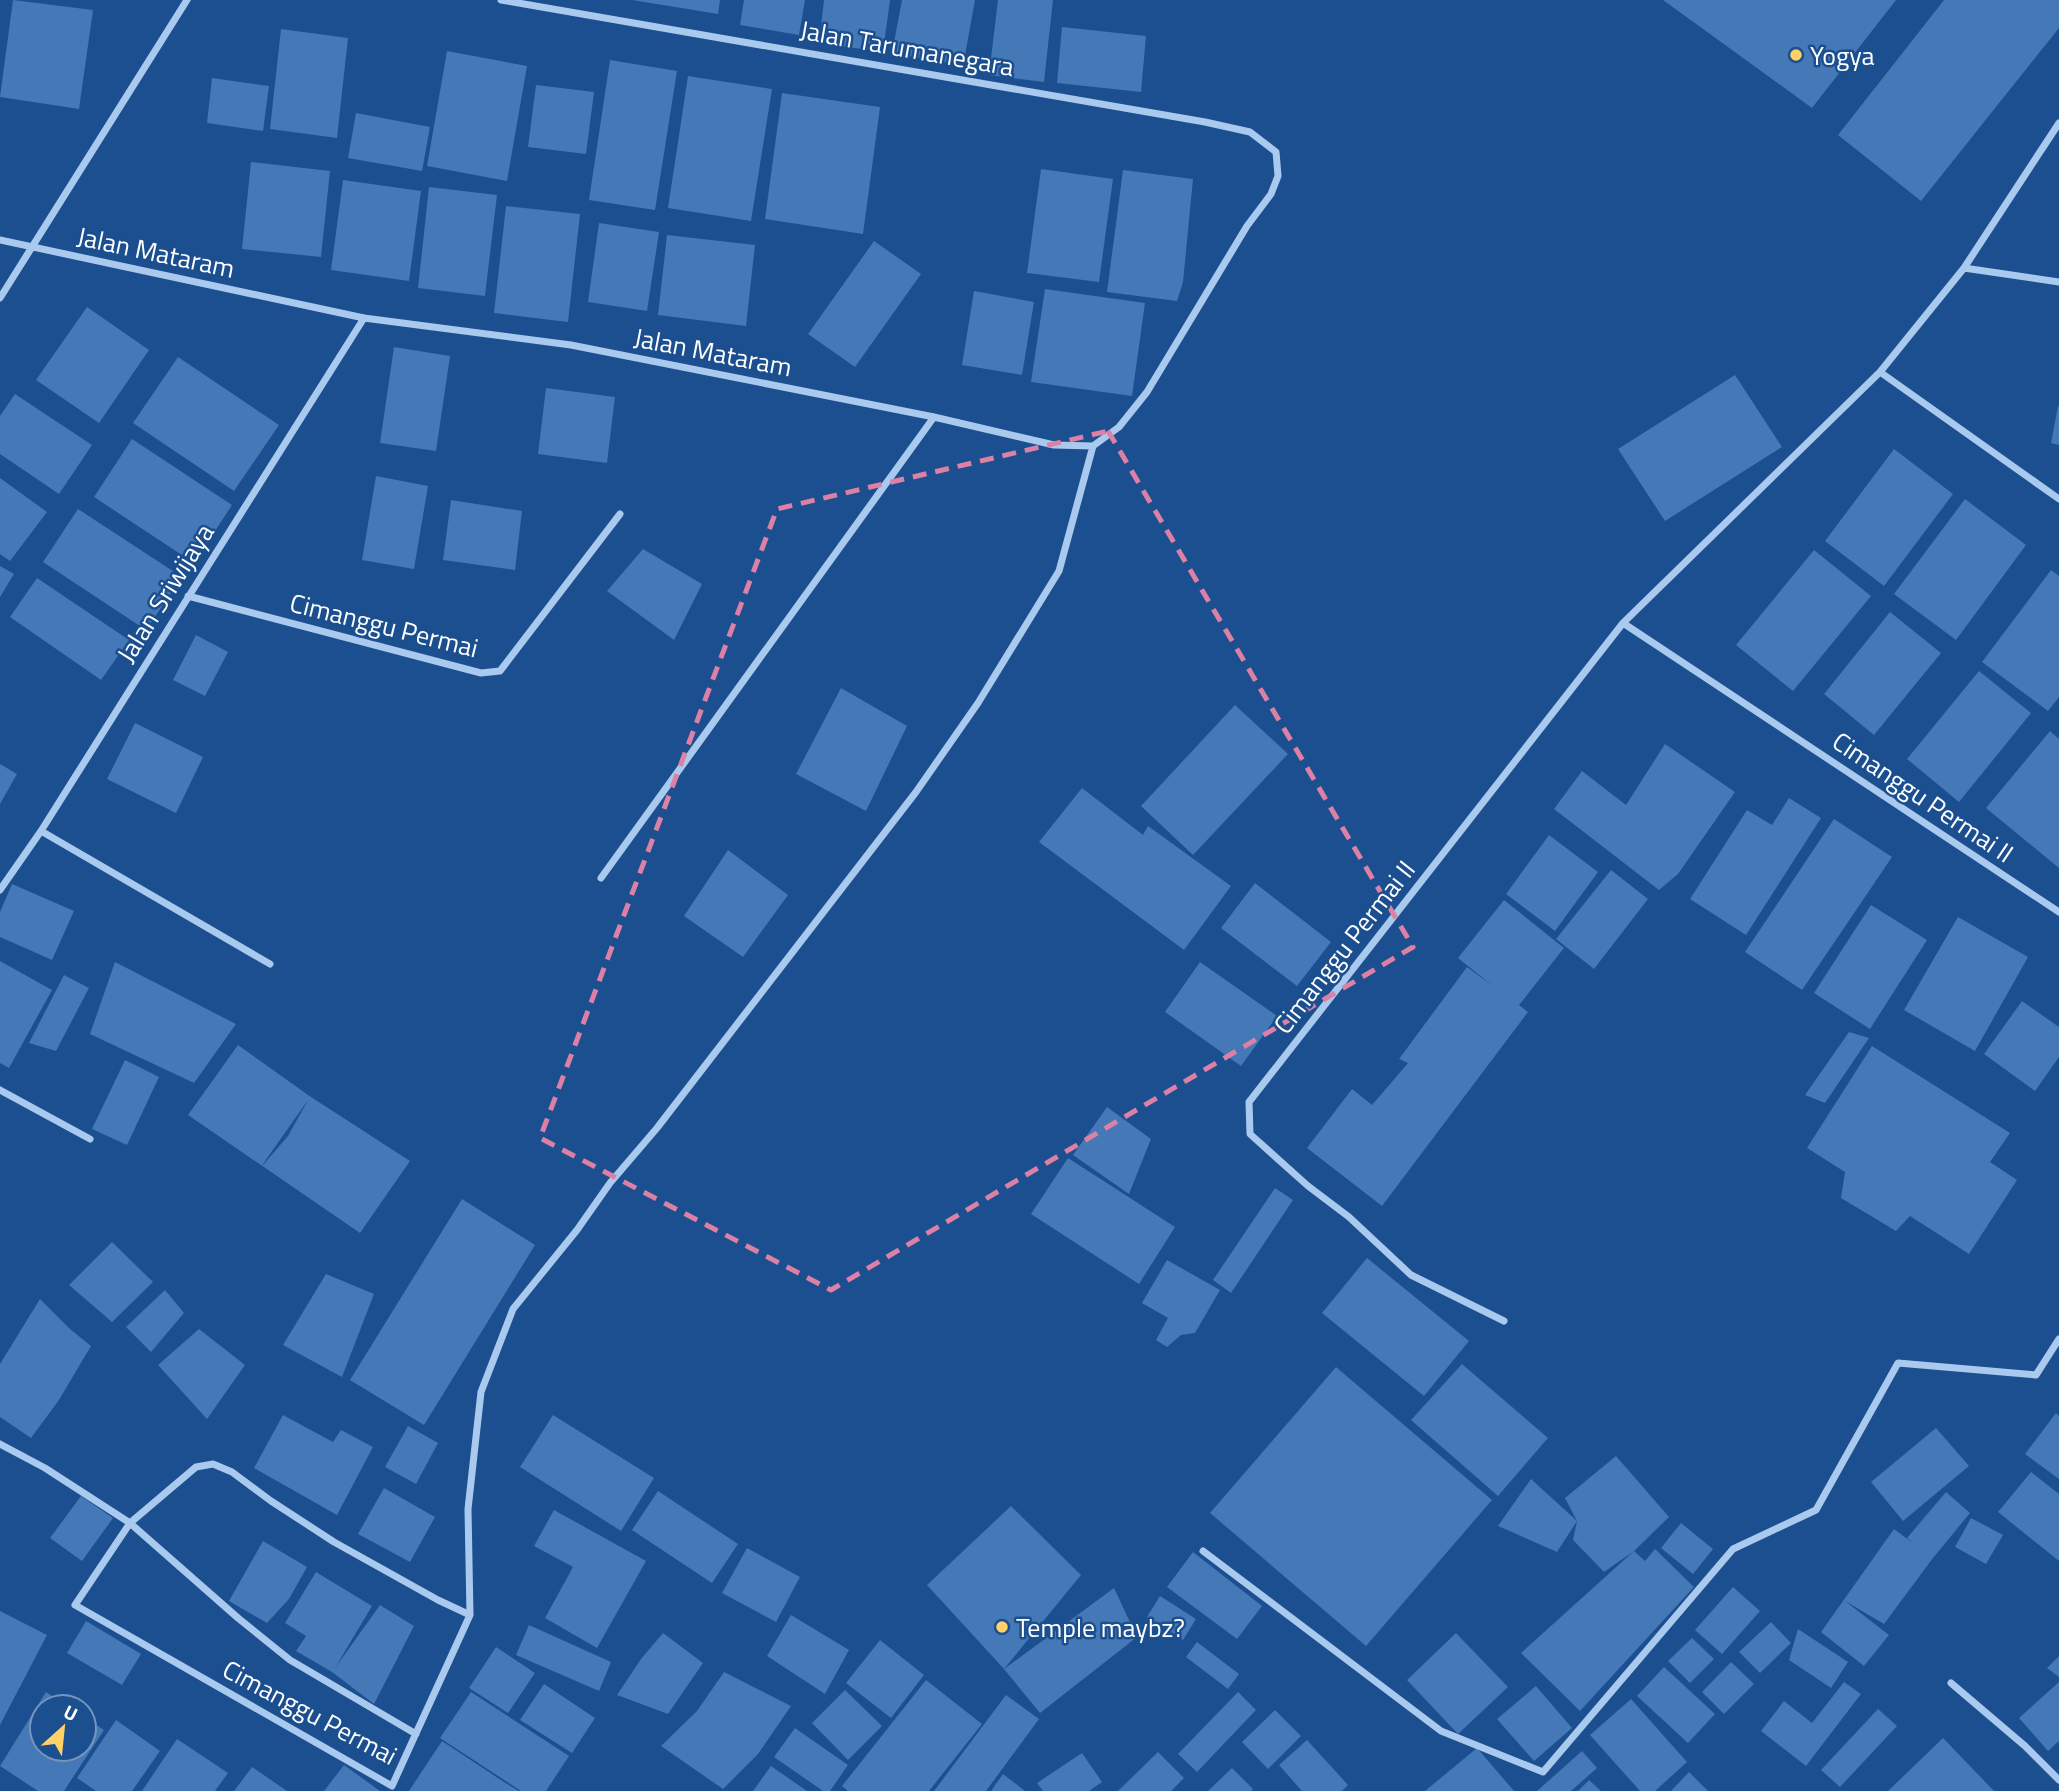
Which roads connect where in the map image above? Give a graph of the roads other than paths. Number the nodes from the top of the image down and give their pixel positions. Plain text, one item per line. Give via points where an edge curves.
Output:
1 (187, 0) edge
2 (501, 0) edge
3 (2059, 123) edge
4 (0, 240) edge
5 (33, 247) junction
6 (1964, 268) junction
7 (2059, 282) edge
8 (0, 298) edge
9 (364, 318) junction
10 (1880, 372) junction
11 (934, 417) junction
12 (1093, 446) junction
13 (2059, 499) edge
14 (620, 514) dead end
15 (188, 596) junction
16 (1623, 623) junction
17 (41, 831) junction
18 (601, 878) dead end
19 (0, 890) edge
20 (2059, 912) edge
21 (270, 964) dead end
22 (0, 1090) edge
23 (90, 1139) dead end
24 (1504, 1321) dead end
25 (2059, 1339) edge
26 (0, 1444) edge
27 (130, 1523) junction
28 (1203, 1551) dead end
29 (470, 1615) junction
30 (1951, 1683) dead end
31 (416, 1734) junction
32 (2059, 1780) edge

1 - 5 street
2 - 12 street, Jalan Tarumanegara via 1250,132 1276,152 1278,176 1271,194 1147,392 1119,427
3 - 6 street, Cimanggu Permai II
4 - 5 street, Jalan Mataram
5 - 8 street
5 - 9 street, Jalan Mataram
6 - 7 street
6 - 10 street, Cimanggu Permai II
9 - 11 street, Jalan Mataram via 571,345
9 - 15 street, Jalan Sriwijaya
10 - 13 street
10 - 16 street, Cimanggu Permai II
11 - 12 street, Jalan Mataram via 1054,445
11 - 18 street
12 - 29 street, Cimanggu Permai via 1059,570 978,703 916,792 513,1309 481,1392 468,1509
14 - 15 street, Cimanggu Permai via 500,671 481,673
15 - 17 street, Jalan Sriwijaya
16 - 20 street, Cimanggu Permai II
16 - 24 street, Cimanggu Permai II via 1249,1102 1250,1134 1411,1275
17 - 19 street, Jalan Sriwijaya
17 - 21 street
22 - 23 street
25 - 28 street via 2036,1375 1898,1363 1816,1510 1732,1549 1543,1772 1441,1731
26 - 27 street
27 - 29 street via 196,1467 212,1464 232,1472 334,1542
27 - 31 street via 290,1660
27 - 31 street, Cimanggu Permai via 75,1605 392,1786
29 - 31 street, Cimanggu Permai
30 - 32 street

